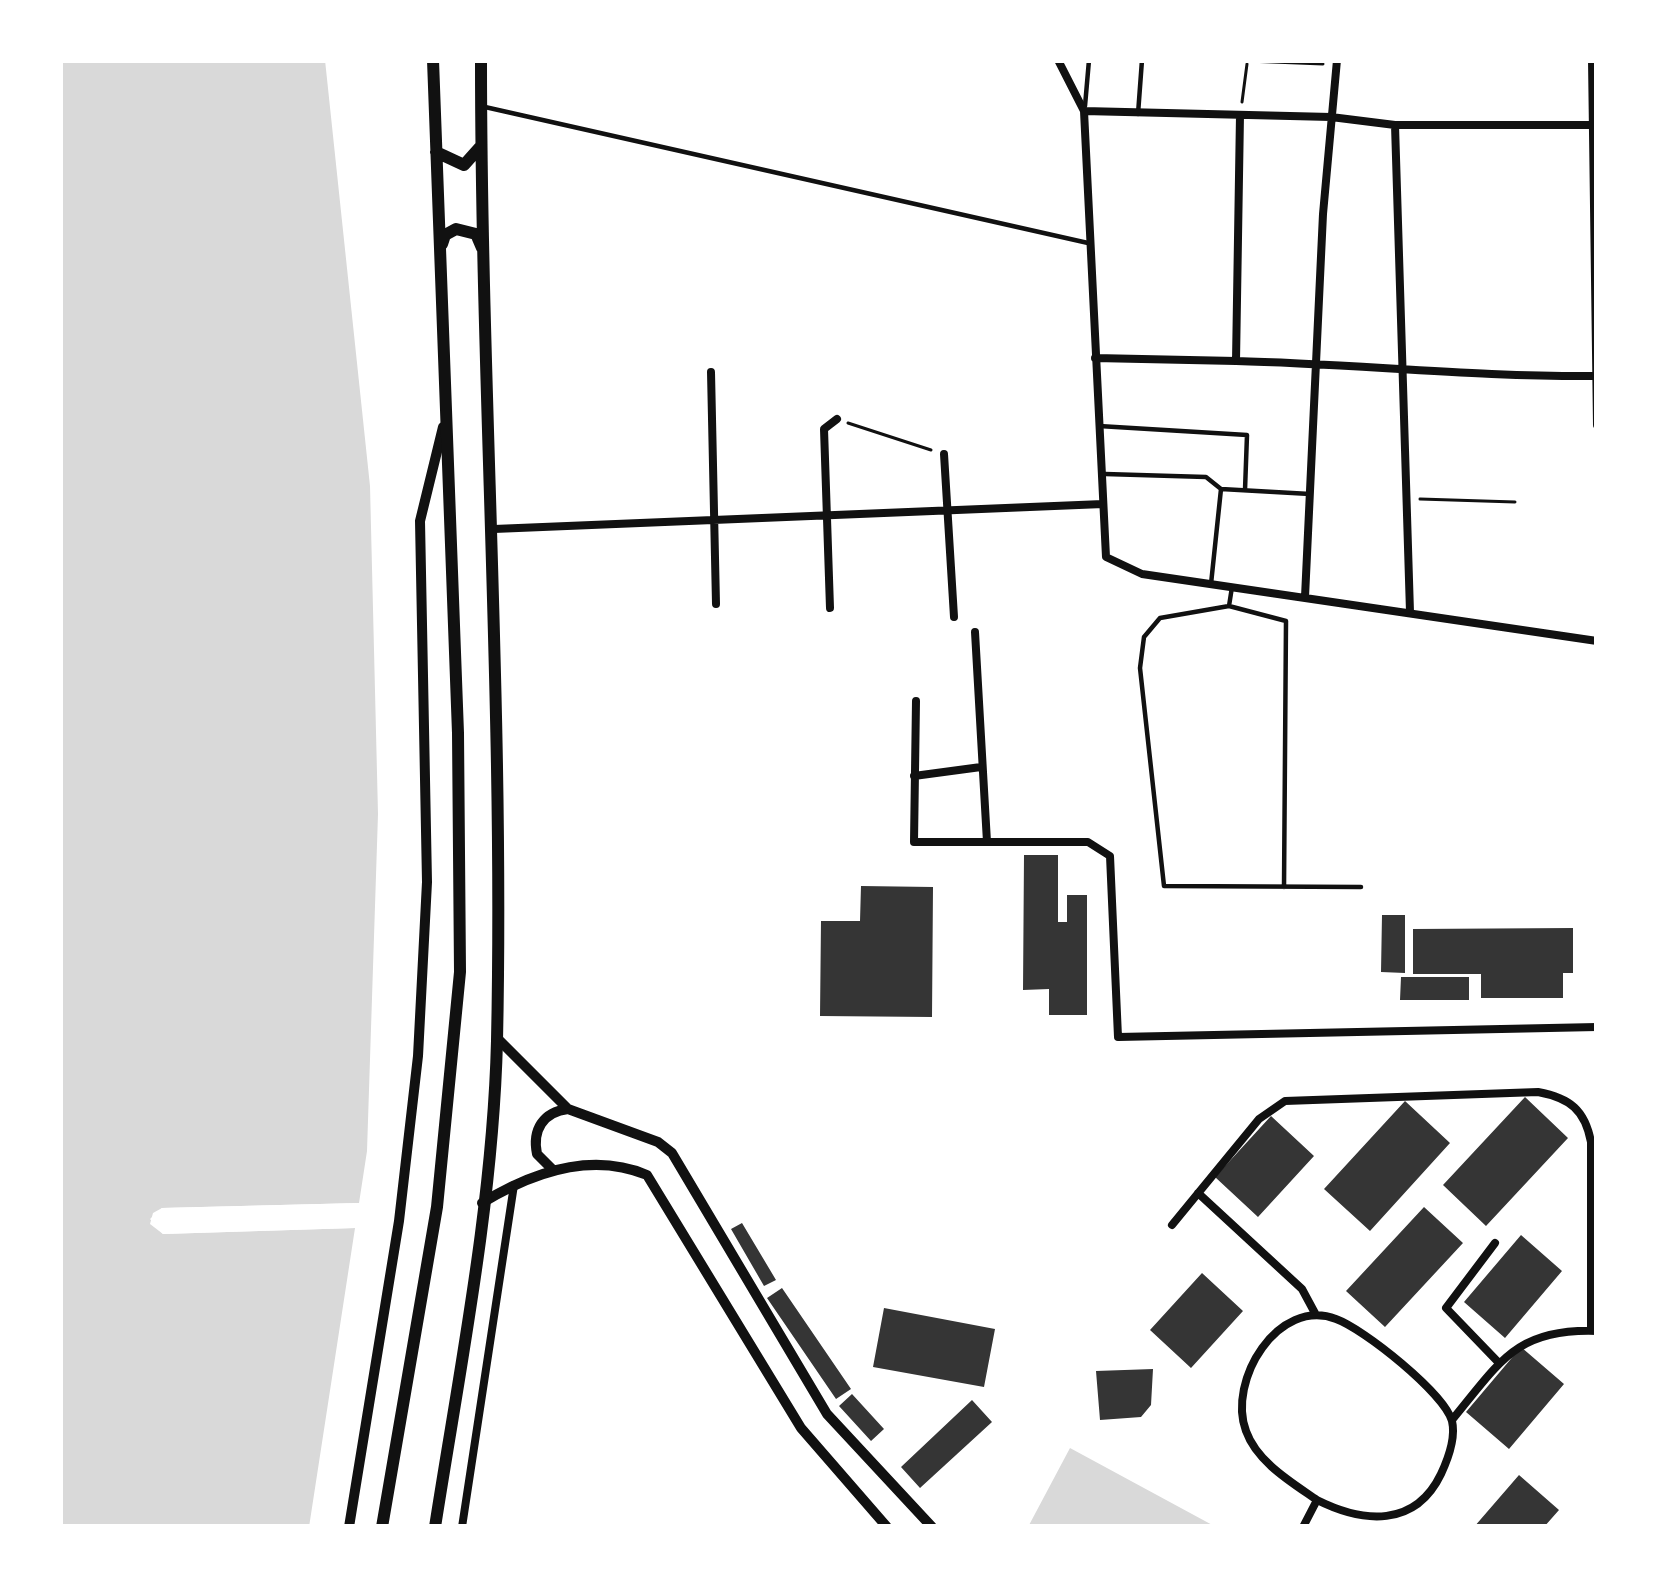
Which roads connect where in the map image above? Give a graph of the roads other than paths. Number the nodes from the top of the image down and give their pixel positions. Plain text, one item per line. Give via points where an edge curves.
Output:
1 (433, 60) edge
2 (481, 60) edge
3 (1058, 60) edge
4 (1089, 60) edge
5 (1142, 60) edge
6 (1592, 60) edge
7 (1337, 62) edge
8 (481, 106) junction
9 (1084, 111) junction
10 (1138, 114) junction
11 (1240, 116) junction
12 (1331, 117) junction
13 (1395, 124) junction
14 (1595, 125) edge
15 (481, 146) junction
16 (436, 152) junction
17 (1088, 243) junction
18 (484, 255) junction
19 (439, 256) junction
20 (1095, 358) junction
21 (1316, 361) junction
22 (1236, 362) junction
23 (1402, 371) junction
24 (711, 372) dead end
25 (1597, 376) edge
26 (837, 419) road end
27 (444, 424) junction
28 (1597, 425) edge
29 (1099, 426) junction
30 (944, 454) road end
31 (1102, 474) junction
32 (1221, 489) junction
33 (1245, 490) junction
34 (1310, 494) junction
35 (1103, 504) junction
36 (946, 509) junction
37 (824, 513) junction
38 (710, 517) junction
39 (494, 529) junction
40 (1211, 584) junction
41 (1232, 586) junction
42 (1305, 597) junction
43 (716, 604) dead end
44 (1229, 606) junction
45 (830, 608) dead end
46 (1410, 612) junction
47 (954, 617) dead end
48 (975, 632) dead end
49 (1597, 641) edge
50 (916, 701) dead end
51 (981, 766) junction
52 (914, 776) junction
53 (987, 842) junction
54 (1284, 887) junction
55 (1361, 887) dead end
56 (1597, 1027) edge
57 (496, 1038) junction
58 (568, 1109) junction
59 (554, 1171) junction
60 (514, 1184) junction
61 (1198, 1193) junction
62 (482, 1203) junction
63 (1172, 1225) dead end
64 (1495, 1243) dead end
65 (1316, 1315) junction
66 (1594, 1331) edge
67 (1499, 1364) junction
68 (1452, 1420) junction
69 (1317, 1500) junction
70 (349, 1527) edge
71 (382, 1527) edge
72 (435, 1527) edge
73 (462, 1527) edge
74 (887, 1527) edge
75 (932, 1527) edge
76 (1303, 1527) edge

1 - 16 main road
2 - 8 main road
3 - 9 street
4 - 9 lane
5 - 10 lane
6 - 14 street
7 - 12 street
8 - 15 main road
8 - 17 lane
9 - 10 street
9 - 17 street
10 - 11 street
11 - 12 street
11 - 22 street
12 - 13 street
12 - 21 street
13 - 14 street
13 - 23 street
14 - 25 street
15 - 16 main road via 464,165
15 - 18 main road
16 - 19 main road
17 - 20 street
18 - 19 main road via 476,234 456,229 445,235
18 - 39 main road
19 - 27 main road
20 - 22 street
20 - 29 street
21 - 22 street
21 - 23 street
21 - 34 street
23 - 25 street
23 - 46 street
24 - 38 street
25 - 28 street
26 - 37 street via 824,429
27 - 70 street via 420,521 427,882 418,1056
27 - 71 main road via 460,971 437,1207
29 - 31 street
29 - 33 lane via 1247,435
30 - 36 street
31 - 32 lane via 1206,477
31 - 35 street
32 - 33 lane
32 - 40 lane
33 - 34 lane
34 - 42 street
35 - 36 street
35 - 40 street via 1106,557 1142,574
36 - 37 street
36 - 47 street
37 - 38 street
37 - 45 street
38 - 39 street
38 - 43 street
39 - 57 main road
40 - 41 street
41 - 42 street
41 - 44 lane
42 - 46 street
44 - 54 lane via 1286,621
44 - 54 lane via 1160,618 1144,637 1140,668 1164,886
46 - 49 street
48 - 51 street
50 - 52 street
51 - 52 street
51 - 53 street
52 - 53 street via 914,842
53 - 56 street via 1088,842 1110,856 1118,1037
54 - 55 lane
57 - 58 street
57 - 62 main road
58 - 59 street via 536,1131 537,1154
58 - 75 street via 672,1153 827,1414
59 - 60 street
59 - 74 street via 598,1164 647,1175 801,1428
60 - 62 street
60 - 73 street
61 - 63 street
61 - 65 street via 1302,1288
61 - 66 street via 1259,1119 1285,1101 1561,1096 1587,1122 1591,1142
62 - 72 main road
64 - 67 street via 1446,1308
65 - 68 street via 1358,1331 1424,1385
65 - 69 street via 1293,1321 1265,1345 1243,1383 1241,1407 1259,1454
66 - 67 street via 1538,1334
67 - 68 street
68 - 69 street via 1446,1464 1421,1503 1372,1520
69 - 76 street

